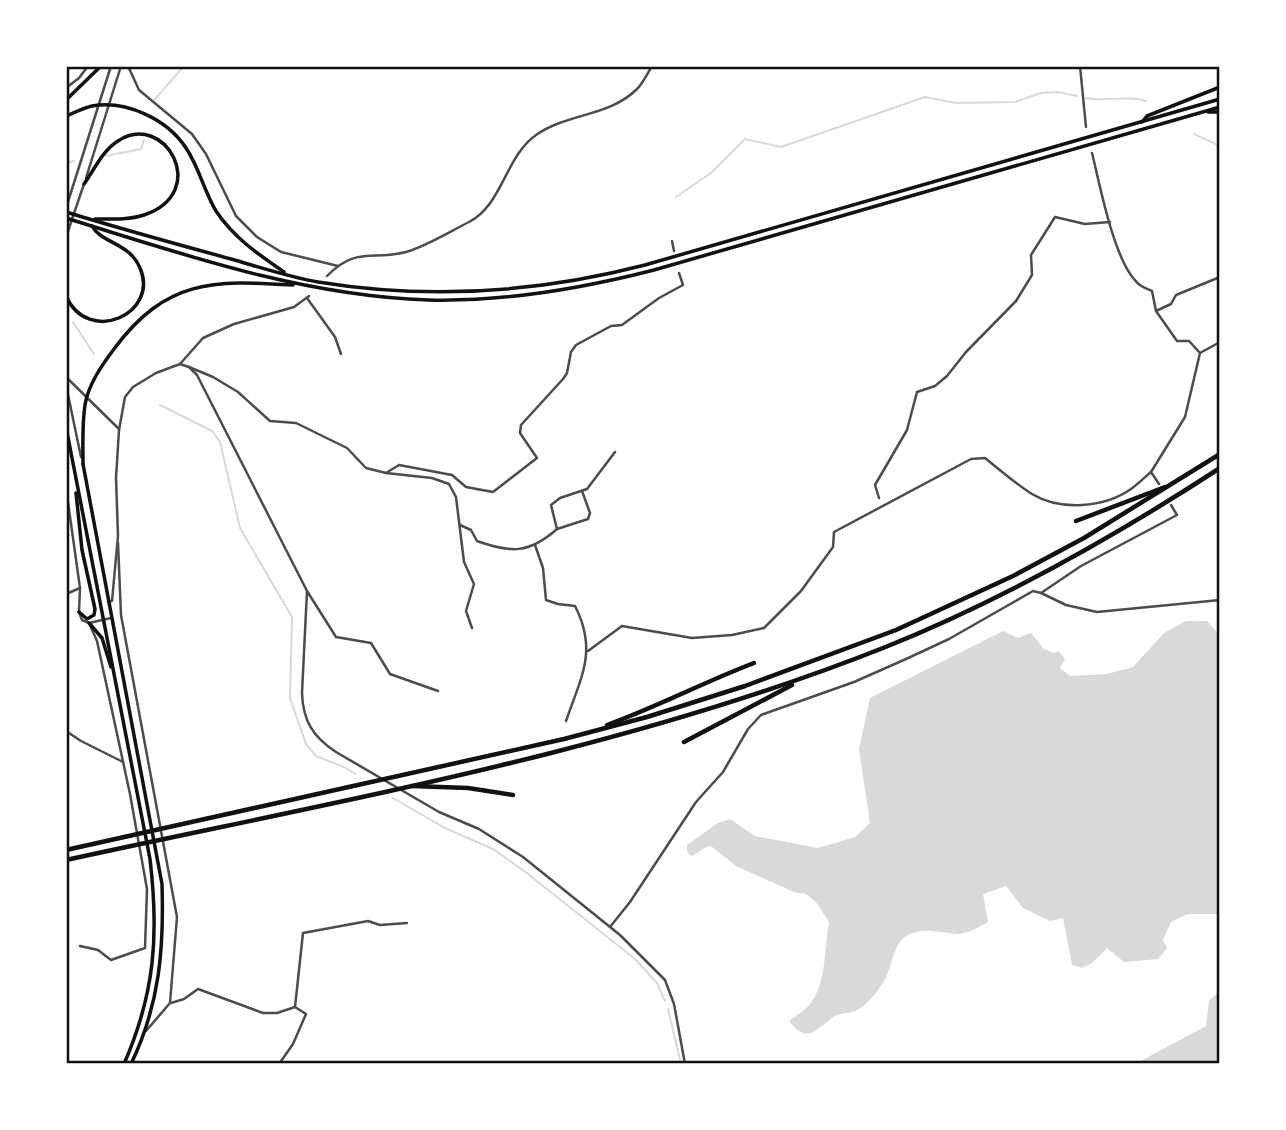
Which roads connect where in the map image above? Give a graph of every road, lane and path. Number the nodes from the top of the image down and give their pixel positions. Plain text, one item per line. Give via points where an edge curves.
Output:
1 (88, 66) edge
2 (101, 66) edge
3 (111, 66) edge
4 (121, 66) edge
5 (128, 66) edge
6 (652, 66) edge
7 (1080, 66) edge
8 (66, 88) edge
9 (1220, 88) edge
10 (1220, 99) edge
11 (66, 100) edge
12 (1220, 107) edge
13 (1206, 111) junction
14 (1220, 112) edge
15 (66, 116) edge
16 (1142, 122) junction
17 (1086, 127) dead end
18 (1092, 153) dead end
19 (84, 184) junction
20 (66, 210) edge
21 (66, 218) edge
22 (88, 219) junction
23 (1110, 222) junction
24 (91, 226) junction
25 (66, 237) edge
26 (672, 241) dead end
27 (674, 251) dead end
28 (338, 265) junction
29 (679, 273) dead end
30 (288, 275) junction
31 (327, 276) dead end
32 (1220, 277) edge
33 (302, 285) junction
34 (66, 296) edge
35 (1156, 311) junction
36 (1220, 342) edge
37 (1200, 353) junction
38 (341, 354) dead end
39 (180, 364) junction
40 (189, 367) junction
41 (66, 377) edge
42 (66, 385) edge
43 (66, 427) edge
44 (119, 430) junction
45 (615, 452) dead end
46 (1220, 454) edge
47 (83, 464) junction
48 (74, 467) junction
49 (1220, 468) edge
50 (1151, 472) junction
51 (386, 473) junction
52 (1176, 483) junction
53 (1159, 484) dead end
54 (66, 488) edge
55 (582, 490) junction
56 (879, 498) dead end
57 (1171, 505) dead end
58 (1076, 521) dead end
59 (460, 525) junction
60 (557, 529) junction
61 (118, 536) junction
62 (535, 545) junction
63 (80, 588) junction
64 (307, 591) junction
65 (1041, 593) junction
66 (66, 594) edge
67 (1220, 600) edge
68 (108, 602) junction
69 (79, 612) junction
70 (111, 618) junction
71 (104, 620) junction
72 (89, 623) junction
73 (472, 628) dead end
74 (588, 651) junction
75 (754, 663) dead end
76 (808, 677) junction
77 (117, 690) junction
78 (438, 691) dead end
79 (566, 722) dead end
80 (66, 731) edge
81 (579, 735) junction
82 (684, 742) dead end
83 (123, 762) junction
84 (404, 786) junction
85 (513, 795) dead end
86 (66, 850) edge
87 (66, 860) edge
88 (407, 923) dead end
89 (610, 928) junction
90 (80, 946) dead end
91 (170, 1003) junction
92 (295, 1007) junction
93 (146, 1031) junction
94 (124, 1063) edge
95 (131, 1063) edge
96 (279, 1063) edge
97 (685, 1063) edge

1 - 8 street
2 - 11 main road
3 - 20 street
4 - 19 street
5 - 28 street via 139,90 192,134 236,215 257,237 281,252
6 - 28 street via 639,87 623,100 549,127 522,147 485,211 471,221 407,251 361,256
7 - 17 street
9 - 16 main road via 1147,116
10 - 16 main road
12 - 13 main road
13 - 14 main road
13 - 33 main road via 596,285 522,296 427,300
15 - 30 main road via 92,106 124,107 169,129 186,148 215,209 235,236
16 - 30 main road via 595,278 509,290 427,293
18 - 23 street
19 - 22 main road via 104,154 131,135 161,142 179,167 178,184 170,200 156,209 134,217
19 - 25 street
20 - 22 main road
21 - 24 main road
22 - 30 main road
23 - 35 street via 1131,277 1152,291
23 - 56 street via 1085,224 1055,217 1031,255 1032,275 1016,301 947,376 917,392 907,430 875,485
24 - 33 main road
24 - 34 main road via 134,256 143,279 139,300 120,318 105,322 92,321 72,309
26 - 27 street
28 - 31 street
29 - 51 street via 683,285 570,352 563,379 521,425 520,433 537,458 492,492 466,487 452,475 399,465
32 - 35 street via 1176,295 1171,304
33 - 47 main road via 209,284 155,306 127,331 100,368 85,403
35 - 37 street via 1177,341 1189,341
36 - 37 street
37 - 50 street via 1185,417
38 - 39 street via 308,297 294,307 203,338
39 - 40 street
39 - 44 street via 133,387 125,397
40 - 51 street via 238,392 270,421 296,423 347,448 366,468
40 - 64 street
41 - 44 street
42 - 47 street
43 - 48 main road
44 - 61 street
45 - 55 street
46 - 52 highway
47 - 68 main road
48 - 69 main road via 82,550 95,609 87,619
48 - 71 main road
49 - 76 highway via 1157,509 993,597
50 - 53 street
50 - 74 street via 1116,497 1072,506 1033,495 985,458 971,459 834,532 833,547 801,591 764,628 692,638 622,626
51 - 59 street via 449,484
52 - 58 highway
52 - 81 highway via 1013,576 896,630 745,687
54 - 63 street
55 - 60 street via 551,505
55 - 60 street via 590,513 587,519
57 - 65 street via 1177,515 1081,566
59 - 62 street via 471,530 477,541 506,550
59 - 73 street via 464,562 474,584 466,611
60 - 62 street
61 - 68 street via 112,601
61 - 91 street via 121,615 177,917
62 - 74 street via 546,600 575,606
63 - 66 street
63 - 69 street
64 - 78 street via 336,637 371,643 390,674
64 - 89 street via 302,708 321,742 523,857
65 - 67 street via 1097,612
65 - 89 street via 1032,592 949,639 854,682 761,715
68 - 70 main road
69 - 72 street
70 - 71 street
70 - 93 main road via 162,884 164,933
71 - 72 street
71 - 77 main road
72 - 77 main road via 102,638
72 - 83 street
74 - 79 street
75 - 81 highway
76 - 82 highway
76 - 84 highway via 609,739
77 - 94 main road via 150,859 156,916 151,979
80 - 83 street
81 - 86 highway
83 - 90 street via 147,890 145,948 111,960 98,950
84 - 85 highway
84 - 87 highway
88 - 92 street via 368,922 303,933
89 - 97 street via 665,980
91 - 92 street via 198,989 263,1013
91 - 93 street
92 - 96 street via 306,1014
93 - 95 main road

